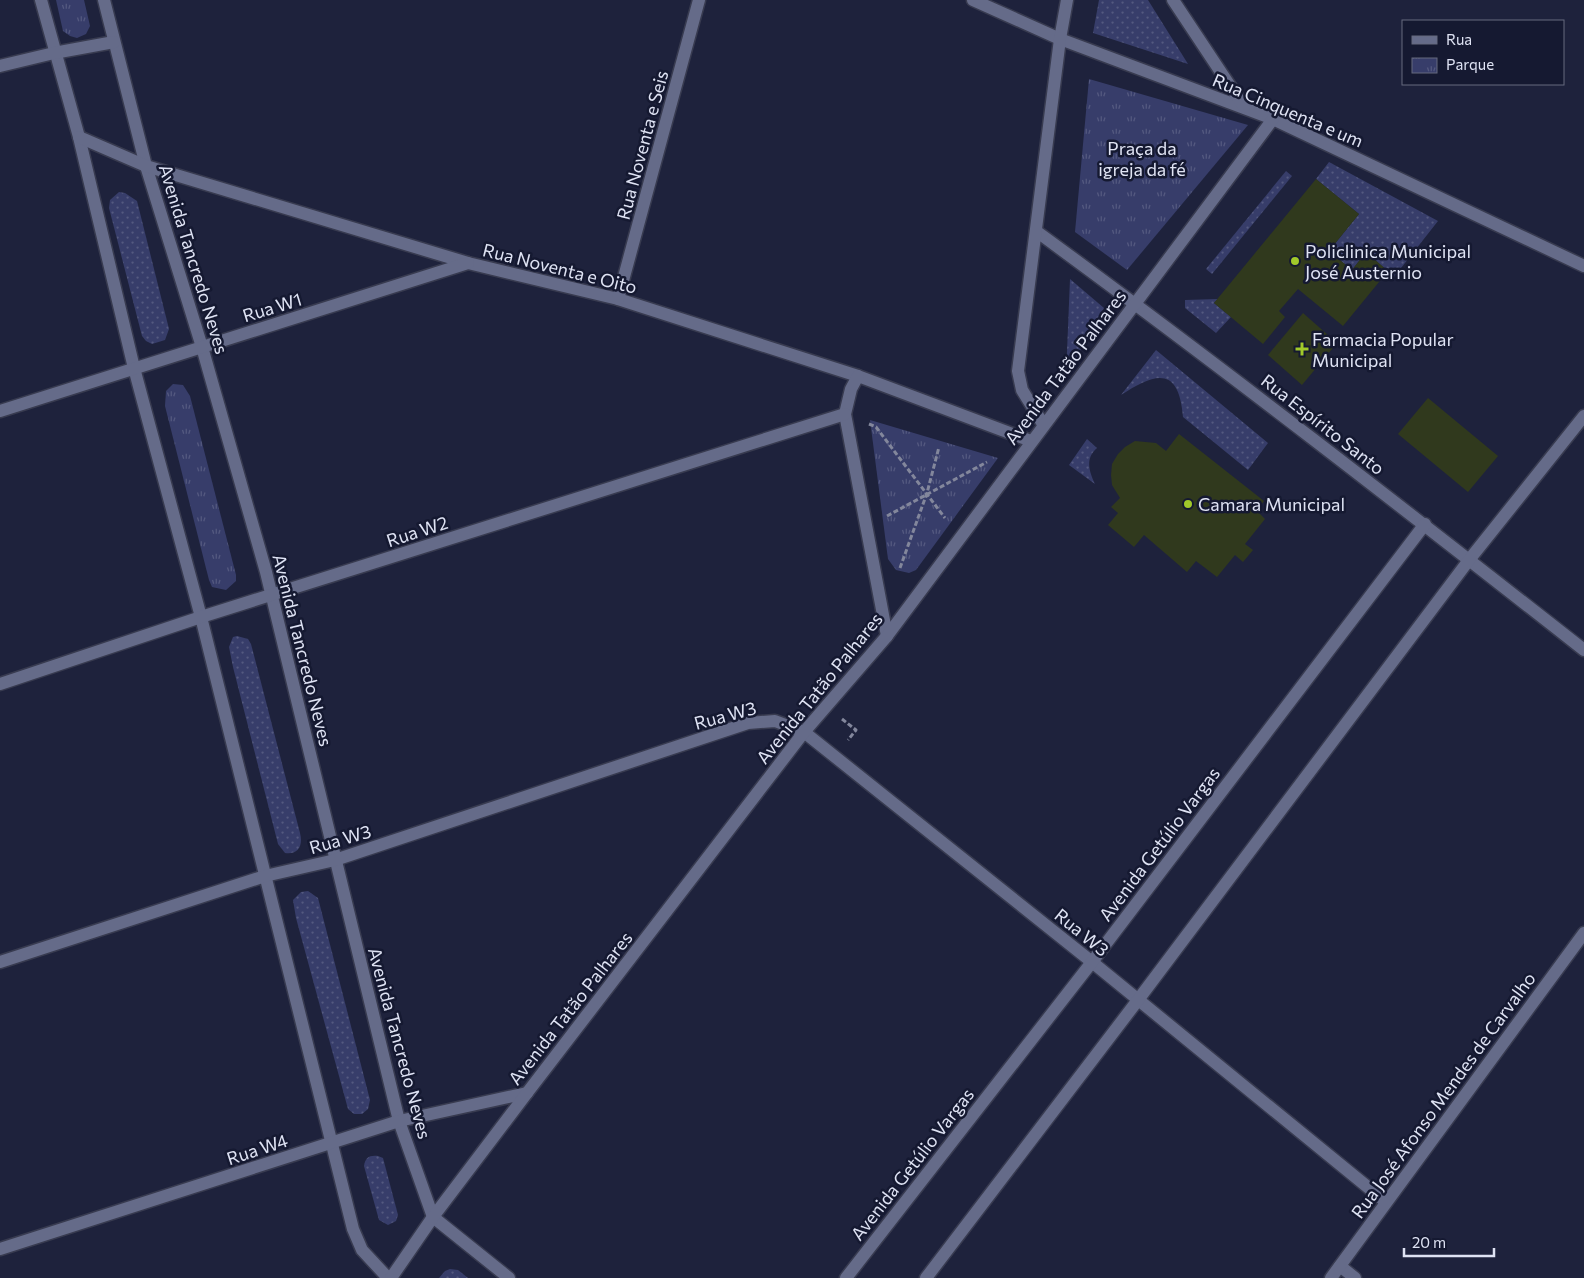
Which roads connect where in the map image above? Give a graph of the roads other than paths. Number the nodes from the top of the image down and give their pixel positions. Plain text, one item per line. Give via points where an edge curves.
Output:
1 (41, 0) edge
2 (104, 0) edge
3 (699, 0) edge
4 (973, 0) edge
5 (1067, 0) edge
6 (1173, 0) edge
7 (1060, 39) junction
8 (114, 42) junction
9 (54, 52) junction
10 (0, 66) edge
11 (1244, 107) junction
12 (1273, 119) junction
13 (79, 136) junction
14 (146, 166) junction
15 (1036, 231) junction
16 (468, 264) junction
17 (1584, 266) edge
18 (618, 299) junction
19 (1135, 303) junction
20 (202, 347) junction
21 (134, 368) junction
22 (858, 376) junction
23 (0, 411) edge
24 (845, 414) junction
25 (1584, 416) edge
26 (1043, 424) junction
27 (1031, 441) junction
28 (1425, 524) junction
29 (1468, 560) junction
30 (272, 596) junction
31 (201, 617) junction
32 (886, 636) junction
33 (1584, 650) edge
34 (0, 684) edge
35 (804, 732) junction
36 (336, 860) junction
37 (265, 876) junction
38 (1584, 933) edge
39 (0, 962) edge
40 (1092, 962) junction
41 (1138, 1000) junction
42 (527, 1093) junction
43 (399, 1121) junction
44 (331, 1144) junction
45 (1386, 1202) junction
46 (433, 1217) junction
47 (0, 1249) edge
48 (1340, 1266) junction
49 (390, 1278) edge
50 (510, 1278) edge
51 (846, 1278) edge
52 (926, 1278) edge
53 (1331, 1278) edge
54 (1355, 1278) edge

1 - 9 street
2 - 8 street, Avenida Tancredo Neves
3 - 18 street, Rua Noventa e Seis
4 - 7 street, Rua Cinquenta e um
5 - 7 street
6 - 11 street
7 - 11 street, Rua Cinquenta e um
7 - 15 street
8 - 9 street
8 - 14 street, Avenida Tancredo Neves
9 - 10 street
9 - 13 street
11 - 12 street, Rua Cinquenta e um
12 - 17 street, Rua Cinquenta e um
12 - 19 street, Avenida Tatão Palhares
13 - 14 street, Rua Noventa e Oito
13 - 21 street
14 - 16 street, Rua Noventa e Oito
14 - 20 street, Avenida Tancredo Neves
15 - 19 street, Rua Espírito Santo
15 - 26 street via 1018,371 1022,390
16 - 18 street, Rua Noventa e Oito
16 - 20 street, Rua W1
18 - 22 street, Rua Noventa e Oito
19 - 26 street, Avenida Tatão Palhares
19 - 28 street, Rua Espírito Santo
20 - 21 street, Rua W1
20 - 30 street, Avenida Tancredo Neves
21 - 23 street, Rua W1
21 - 31 street
22 - 24 street
22 - 27 street, Rua Noventa e Oito
24 - 30 street, Rua W2
24 - 32 street
25 - 29 street
26 - 27 street, Avenida Tatão Palhares
27 - 32 street, Avenida Tatão Palhares
28 - 29 street, Rua Espírito Santo
28 - 40 street, Avenida Getúlio Vargas
29 - 33 street, Rua Espírito Santo
29 - 41 street
30 - 31 street, Rua W2
30 - 36 street, Avenida Tancredo Neves
31 - 34 street, Rua W2
31 - 37 street
32 - 35 street, Avenida Tatão Palhares
35 - 36 street, Rua W3 via 775,721 748,724
35 - 40 street, Rua W3
35 - 42 street, Avenida Tatão Palhares
36 - 37 street, Rua W3
36 - 43 street, Avenida Tancredo Neves
37 - 39 street, Rua W3
37 - 44 street
38 - 45 street, Rua José Afonso Mendes de Carvalho
40 - 41 street, Rua W3
40 - 51 street, Avenida Getúlio Vargas
41 - 45 street, Rua W3
41 - 52 street
42 - 43 street, Rua W4
42 - 46 street, Avenida Tatão Palhares
43 - 44 street, Rua W4
43 - 46 street, Avenida Tancredo Neves
44 - 47 street, Rua W4
44 - 49 street via 353,1229 362,1250
45 - 48 street, Rua José Afonso Mendes de Carvalho
46 - 49 street, Avenida Tatão Palhares
46 - 50 street
48 - 53 street, Rua José Afonso Mendes de Carvalho
48 - 54 street

